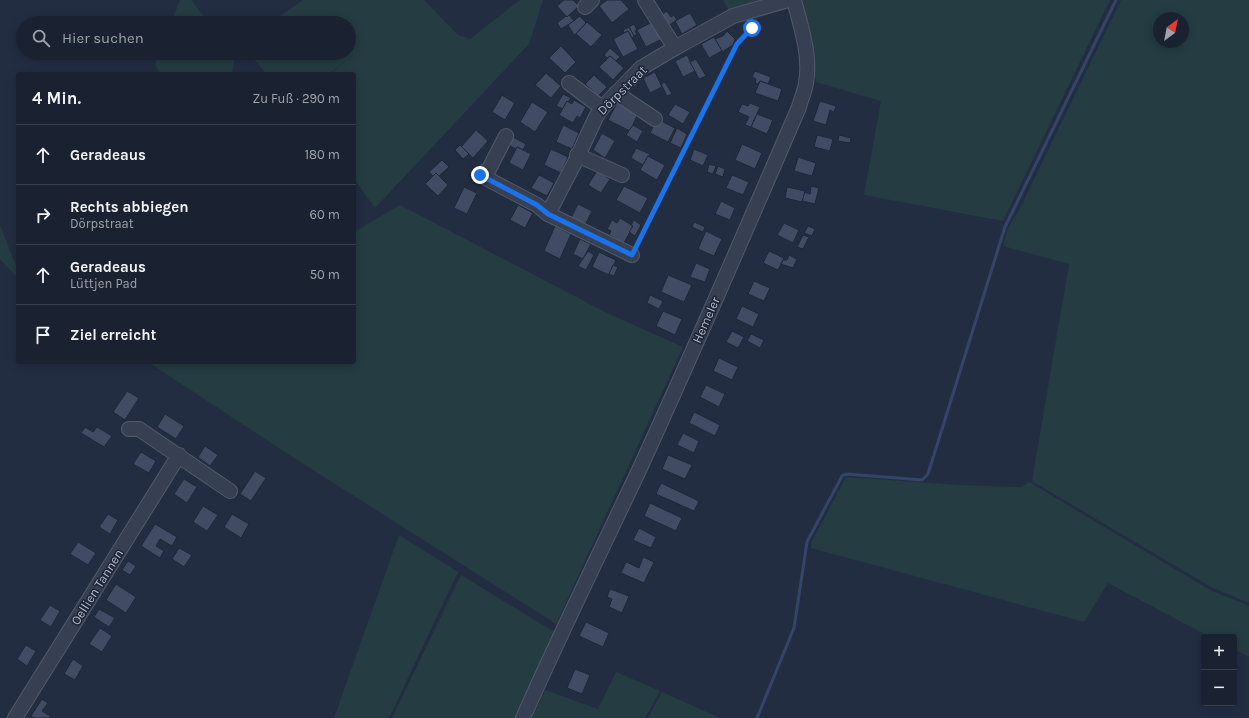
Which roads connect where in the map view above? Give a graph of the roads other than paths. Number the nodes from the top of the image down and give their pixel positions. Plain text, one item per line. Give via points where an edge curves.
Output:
1 (645, 0) edge
2 (788, 0) edge
3 (794, 0) edge
4 (675, 48) junction
5 (569, 83) dead end
6 (616, 93) junction
7 (602, 108) junction
8 (655, 119) dead end
9 (506, 136) dead end
10 (577, 155) junction
11 (622, 175) dead end
12 (548, 214) junction
13 (632, 255) road end
14 (129, 429) dead end
15 (179, 455) junction
16 (230, 491) dead end
17 (15, 718) edge
18 (523, 718) edge

1 - 4 street
2 - 4 street, Dörpstraat via 733,16
3 - 18 street, Hemeler via 805,42 807,65 806,83 799,107 691,355
4 - 6 street, Dörpstraat via 641,68
5 - 7 street
6 - 7 street, Dörpstraat
6 - 8 street
7 - 10 street, Dörpstraat
9 - 12 street via 489,169 480,175 537,205
10 - 11 street
10 - 12 street, Dörpstraat
12 - 13 street
14 - 15 street via 139,429
15 - 16 street
15 - 17 street, Oellien Tannen

